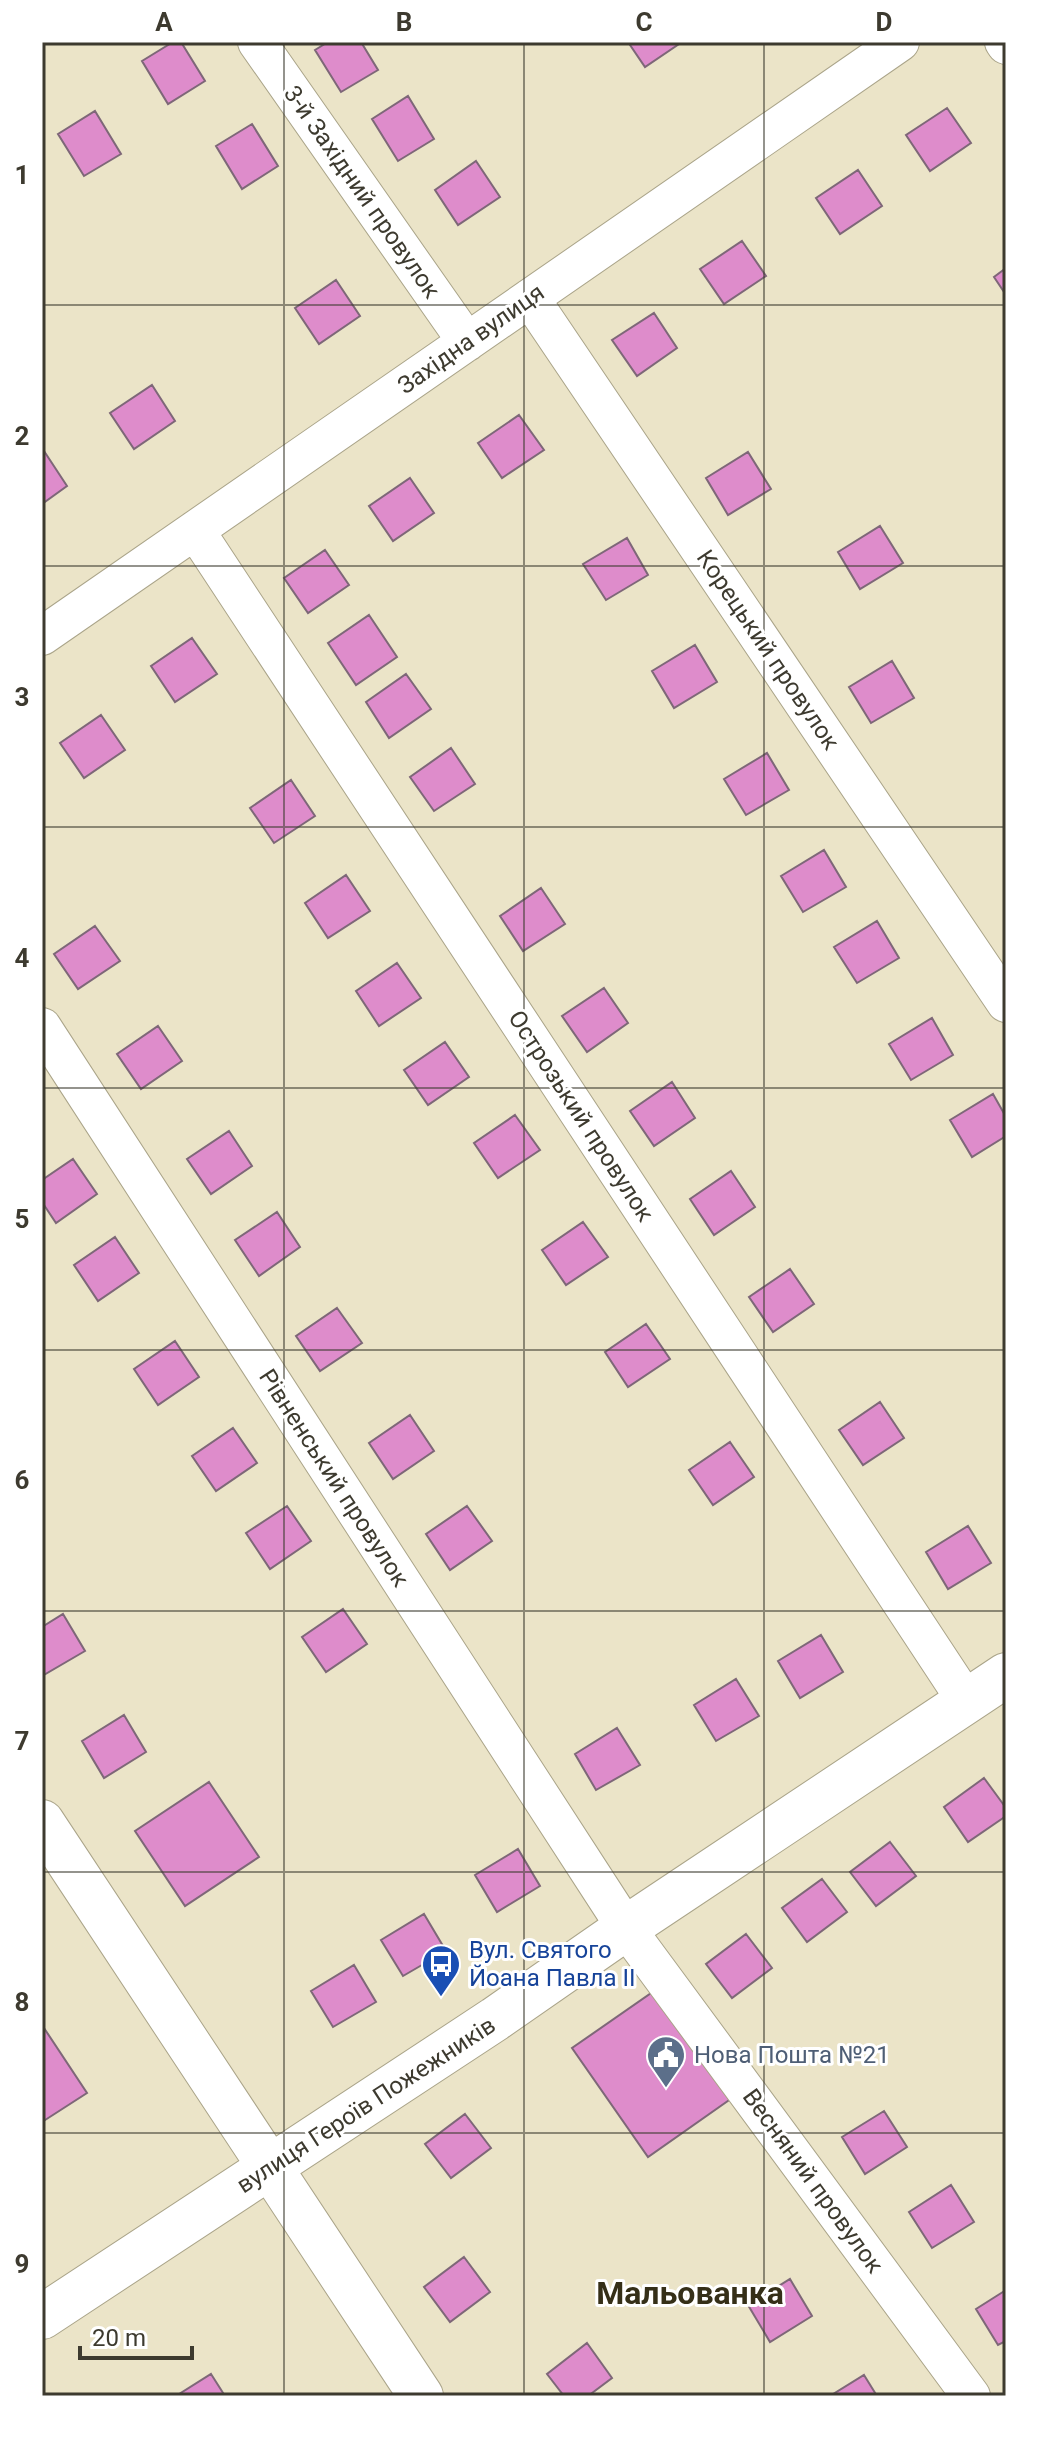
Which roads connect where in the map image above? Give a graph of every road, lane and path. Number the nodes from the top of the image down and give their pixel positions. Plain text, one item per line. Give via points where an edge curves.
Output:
1 (257, 42) edge
2 (900, 42) edge
3 (530, 298) junction
4 (467, 342) junction
5 (195, 530) junction
6 (42, 636) edge
7 (1006, 1003) edge
8 (42, 1027) edge
9 (1006, 1675) edge
10 (967, 1702) junction
11 (42, 1822) edge
12 (626, 1928) junction
13 (269, 2169) junction
14 (42, 2317) edge
15 (421, 2396) edge
16 (971, 2396) edge

1 - 4 street, 3-й Західний провулок
2 - 3 street, Західна вулиця
3 - 4 street, Західна вулиця
3 - 7 street, Корецький провулок
4 - 5 street, Західна вулиця
5 - 6 street, Західна вулиця
5 - 10 street, Острозький провулок
8 - 12 street, Рівненський провулок
9 - 10 street, вулиця Героїв Пожежників
10 - 12 street, вулиця Героїв Пожежників
11 - 13 street
12 - 13 street, вулиця Героїв Пожежників
12 - 16 street, Весняний провулок
13 - 14 street, вулиця Героїв Пожежників
13 - 15 street

